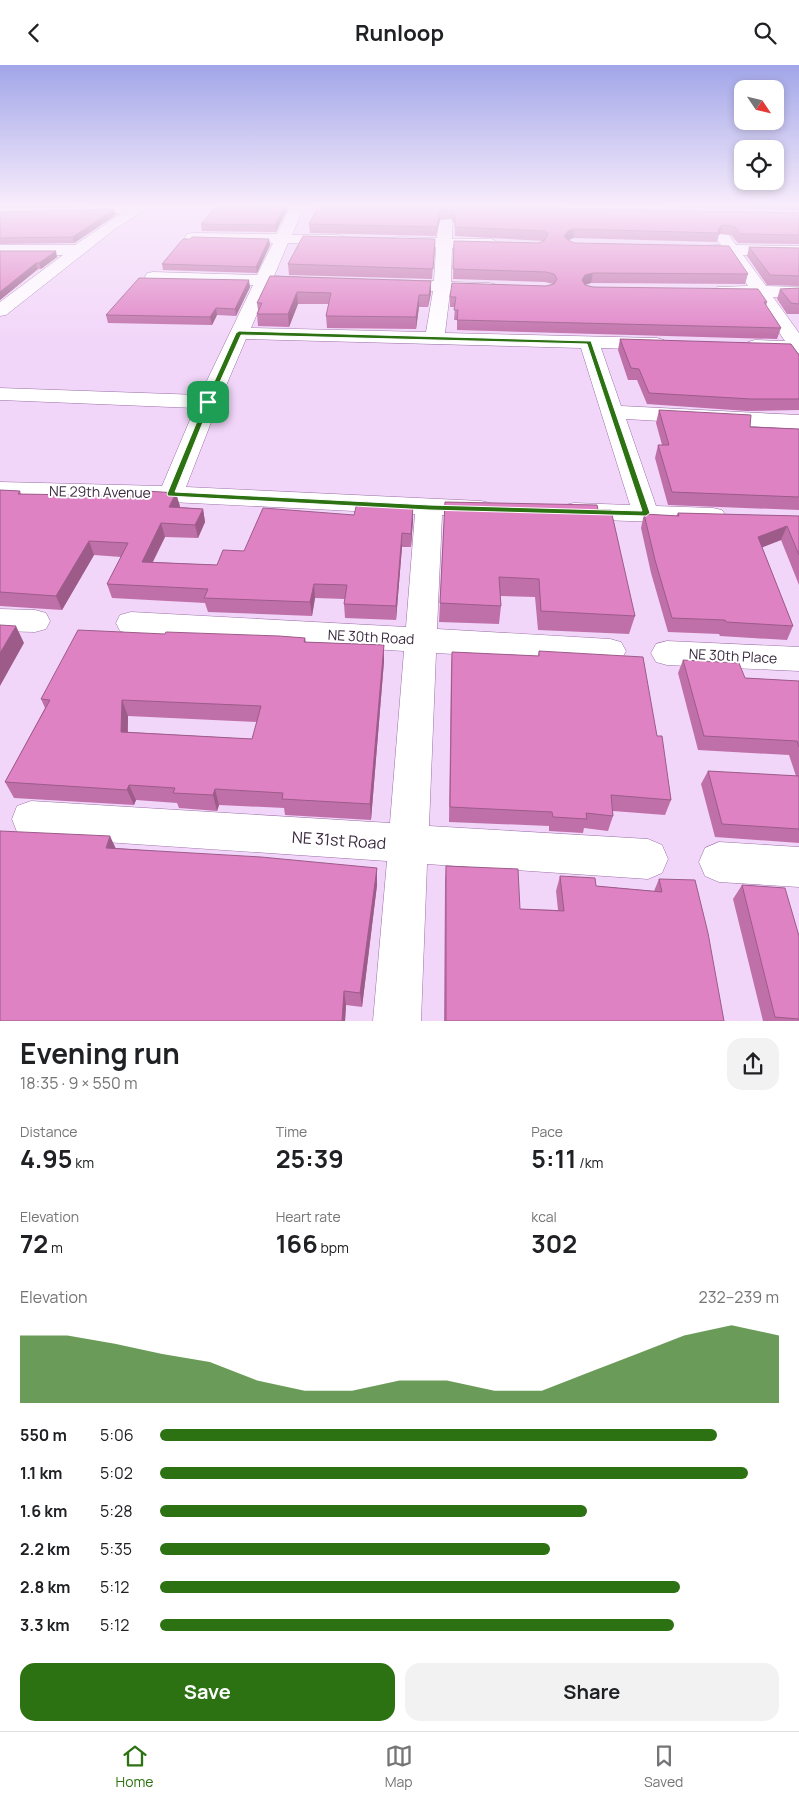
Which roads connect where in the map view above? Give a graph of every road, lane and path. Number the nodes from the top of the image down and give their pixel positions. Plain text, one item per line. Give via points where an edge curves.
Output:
1 (78, 252) edge
2 (275, 252) edge
3 (444, 252) edge
4 (734, 252) edge
5 (153, 277) edge
6 (262, 280) junction
7 (322, 283) edge
8 (382, 285) edge
9 (8, 287) edge
10 (31, 287) junction
11 (442, 287) junction
12 (508, 288) edge
13 (711, 291) edge
14 (761, 291) junction
15 (799, 292) edge
16 (0, 311) edge
17 (239, 333) junction
18 (436, 337) junction
19 (589, 342) junction
20 (679, 344) edge
21 (739, 345) edge
22 (799, 347) edge
23 (0, 394) edge
24 (208, 402) junction
25 (611, 412) junction
26 (799, 422) edge
27 (0, 490) edge
28 (171, 494) junction
29 (429, 508) junction
30 (506, 509) edge
31 (553, 511) edge
32 (646, 513) junction
33 (732, 517) edge
34 (0, 620) edge
35 (35, 621) dead end
36 (131, 623) dead end
37 (422, 640) junction
38 (610, 651) dead end
39 (667, 653) dead end
40 (799, 659) edge
41 (31, 819) dead end
42 (409, 845) junction
43 (648, 859) dead end
44 (719, 862) dead end
45 (799, 867) edge
46 (397, 1021) edge

1 - 10 street
2 - 6 street
3 - 11 street
4 - 14 street
5 - 6 street
6 - 7 street
6 - 17 street
8 - 11 street
9 - 10 street
10 - 16 street
11 - 12 street
11 - 18 street
13 - 14 street
14 - 15 street
14 - 22 street
17 - 18 street
17 - 24 street
18 - 19 street
19 - 20 street
19 - 25 street
21 - 22 street
23 - 24 street
24 - 28 street
25 - 26 street
25 - 32 street
27 - 28 street, NE 29th Avenue
28 - 29 street, NE 29th Avenue
29 - 30 street, NE 29th Avenue
29 - 37 street
31 - 32 street
32 - 33 street
34 - 35 street
36 - 37 street, NE 30th Road
37 - 38 street, NE 30th Road
37 - 42 street
39 - 40 street, NE 30th Place
41 - 42 street, NE 31st Road
42 - 43 street, NE 31st Road
42 - 46 street
44 - 45 street

